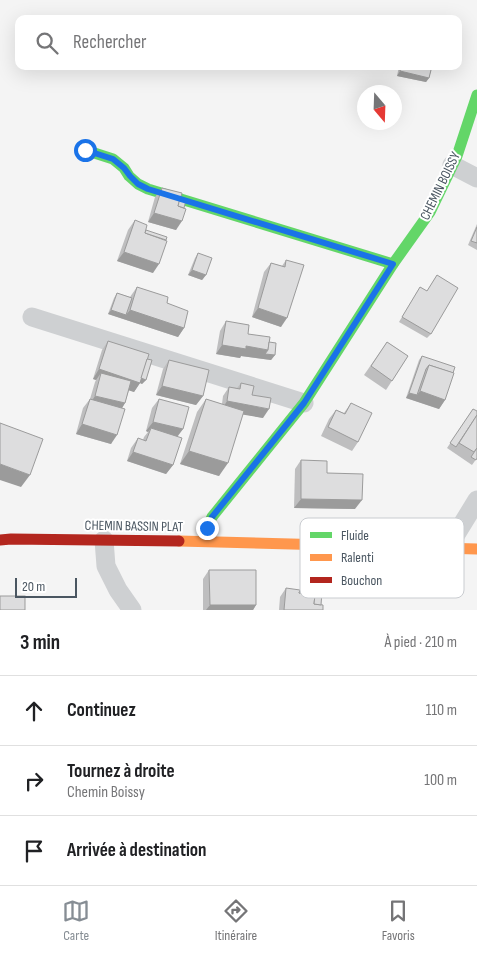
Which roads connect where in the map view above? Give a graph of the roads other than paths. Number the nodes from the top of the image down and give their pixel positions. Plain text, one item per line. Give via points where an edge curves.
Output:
1 (477, 95) edge
2 (85, 150) dead end
3 (452, 165) junction
4 (477, 178) edge
5 (393, 264) junction
6 (32, 317) dead end
7 (304, 403) junction
8 (477, 500) edge
9 (464, 521) edge
10 (0, 540) edge
11 (104, 540) junction
12 (205, 541) junction
13 (300, 544) edge
14 (464, 549) edge
15 (477, 549) edge
16 (132, 610) edge

1 - 3 street, CHEMIN BOISSY
2 - 5 street via 113,159 138,184 148,189
3 - 4 street
3 - 5 street, CHEMIN BOISSY via 430,212
5 - 7 street, CHEMIN BOISSY
6 - 7 street
7 - 12 street, CHEMIN BOISSY via 212,517
8 - 9 street
10 - 11 street, CHEMIN BASSIN PLAT
11 - 12 street, CHEMIN BASSIN PLAT
11 - 16 street via 106,566
12 - 13 street, CHEMIN BASSIN PLAT
14 - 15 street, CHEMIN BASSIN PLAT

